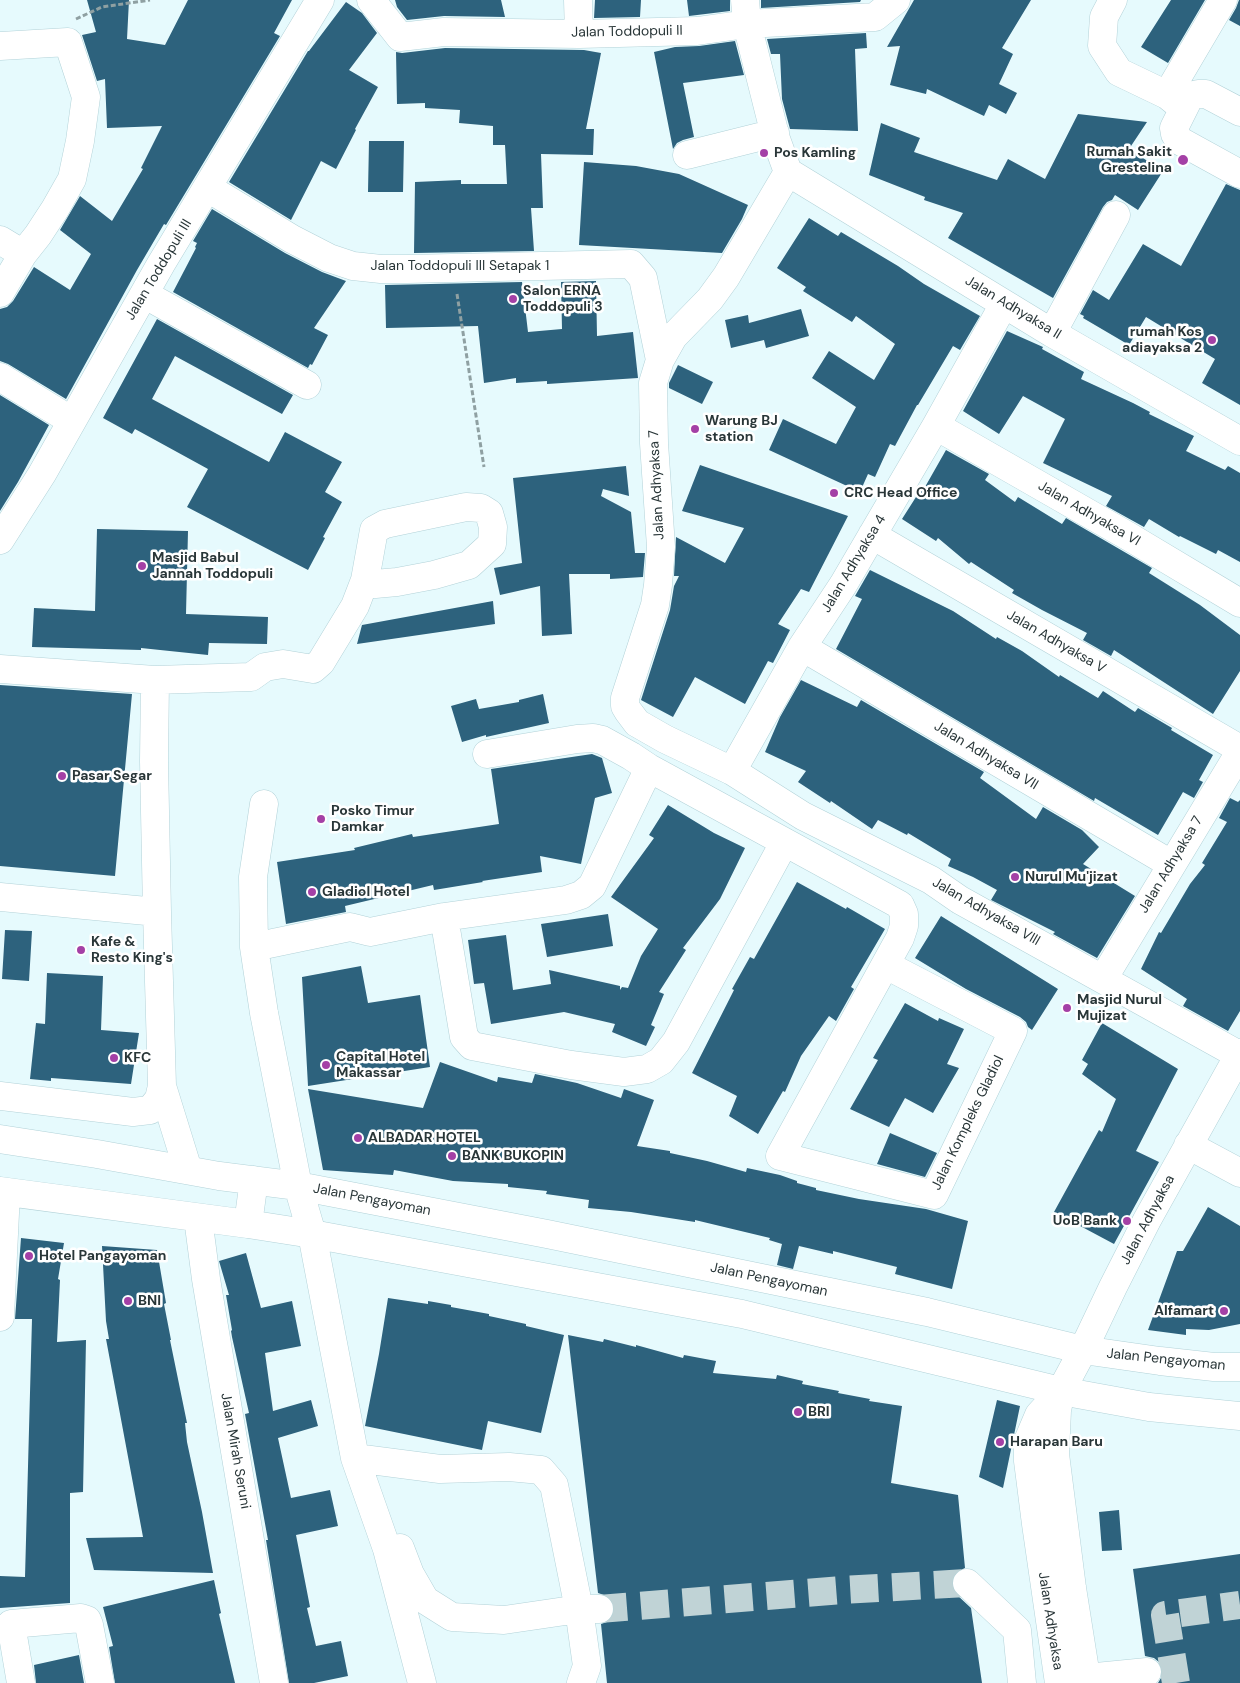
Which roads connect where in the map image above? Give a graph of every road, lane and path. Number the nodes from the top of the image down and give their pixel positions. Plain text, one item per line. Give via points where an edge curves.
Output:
1 (150, 0) edge
2 (320, 0) edge
3 (371, 0) edge
4 (578, 0) edge
5 (896, 0) edge
6 (1113, 0) edge
7 (1223, 0) edge
8 (746, 12) edge
9 (578, 34) junction
10 (68, 42) junction
11 (0, 46) edge
12 (1175, 101) junction
13 (1240, 112) edge
14 (775, 133) junction
15 (687, 155) dead end
16 (788, 172) junction
17 (1240, 174) edge
18 (208, 188) junction
19 (1116, 215) dead end
20 (0, 240) edge
21 (23, 254) junction
22 (453, 268) junction
23 (0, 293) edge
24 (144, 294) junction
25 (1004, 304) junction
26 (1052, 333) junction
27 (660, 360) junction
28 (0, 378) edge
29 (307, 385) dead end
30 (72, 421) junction
31 (936, 426) junction
32 (1240, 440) edge
33 (484, 467) dead end
34 (872, 535) junction
35 (0, 540) edge
36 (365, 580) dead end
37 (1240, 603) edge
38 (802, 647) junction
39 (0, 669) edge
40 (155, 680) junction
41 (1240, 751) edge
42 (487, 754) dead end
43 (649, 768) junction
44 (732, 771) junction
45 (264, 804) dead end
46 (784, 843) junction
47 (1171, 864) junction
48 (0, 897) edge
49 (157, 912) junction
50 (444, 917) junction
51 (255, 955) junction
52 (886, 965) junction
53 (1103, 979) junction
54 (1239, 1054) edge
55 (162, 1086) junction
56 (0, 1096) edge
57 (0, 1139) edge
58 (1188, 1145) junction
59 (188, 1170) junction
60 (1240, 1174) edge
61 (254, 1180) junction
62 (298, 1186) junction
63 (3, 1191) edge
64 (198, 1218) junction
65 (248, 1224) junction
66 (312, 1234) junction
67 (0, 1317) edge
68 (1084, 1350) junction
69 (1240, 1367) edge
70 (1061, 1391) junction
71 (1240, 1416) edge
72 (355, 1458) junction
73 (967, 1583) dead end
74 (589, 1609) junction
75 (5, 1624) edge
76 (1147, 1672) dead end
77 (1086, 1681) edge
78 (21, 1683) edge
79 (100, 1683) edge
80 (274, 1683) edge
81 (422, 1683) edge
82 (581, 1683) edge
83 (1022, 1683) edge
84 (1059, 1683) edge

1 - 10 path via 102,7 66,24
2 - 18 street, Jalan Toddopuli III
3 - 9 street, Jalan Toddopuli II via 400,37 444,32
4 - 9 street
5 - 8 street, Jalan Toddopuli II via 874,17
6 - 12 street via 1104,17 1102,46 1119,72
7 - 12 street
8 - 9 street, Jalan Toddopuli II via 696,31
8 - 14 street
10 - 11 street
10 - 21 street via 86,97 72,179
12 - 13 street via 1206,94
12 - 17 street via 1174,128 1180,141
14 - 15 street
14 - 16 street
16 - 25 street, Jalan Adhyaksa II
16 - 27 street, Jalan Adhyaksa 7 via 726,278 673,337
18 - 22 street, Jalan Toddopuli III Setapak 1 via 292,239 353,266
18 - 24 street, Jalan Toddopuli III
19 - 26 street
20 - 21 street
21 - 23 street
22 - 27 street, Jalan Toddopuli III Setapak 1 via 630,264 643,278
22 - 33 path
24 - 29 street
24 - 30 street, Jalan Toddopuli III
25 - 26 street, Jalan Adhyaksa II
25 - 31 street, Jalan Adhyaksa 4
26 - 32 street, Jalan Adhyaksa II
27 - 44 street, Jalan Adhyaksa 7 via 653,383 661,547 658,585 625,706 637,723
28 - 30 street
30 - 35 street, Jalan Toddopuli III
31 - 34 street, Jalan Adhyaksa 4
31 - 37 street, Jalan Adhyaksa VI
34 - 38 street, Jalan Adhyaksa 4
34 - 41 street, Jalan Adhyaksa V
36 - 40 street via 355,606 321,662 313,669 283,664 265,667 250,677
38 - 44 street, Jalan Adhyaksa 4
38 - 47 street, Jalan Adhyaksa VII
39 - 40 street
40 - 49 street
41 - 47 street, Jalan Adhyaksa 7
42 - 43 street, Jalan Kompleks Gladiol via 593,738
43 - 46 street, Jalan Kompleks Gladiol
43 - 50 street via 592,886 581,895 566,900
44 - 53 street, Jalan Adhyaksa VIII via 803,816 931,880 960,900
45 - 51 street via 253,877
46 - 50 street via 676,1042 661,1061 647,1069 624,1072 571,1065 472,1046 466,1042
46 - 52 street, Jalan Kompleks Gladiol via 900,906 904,926
47 - 53 street, Jalan Adhyaksa 7
48 - 49 street
49 - 55 street
50 - 51 street via 368,932 350,927
51 - 62 street
52 - 52 street, Jalan Kompleks Gladiol via 780,1156 934,1195 1013,1031
53 - 54 street, Jalan Adhyaksa VIII
54 - 58 street, Jalan Adhyaksa
55 - 56 street via 159,1099 150,1110 133,1112
55 - 59 street
57 - 59 street, Jalan Pengayoman
58 - 60 street
58 - 68 street, Jalan Adhyaksa via 1112,1287
59 - 61 street, Jalan Pengayoman
61 - 62 street, Jalan Pengayoman
61 - 65 street
62 - 66 street, Jalan Pengayoman
62 - 68 street, Jalan Pengayoman via 918,1310
63 - 64 street
63 - 67 street
64 - 65 street
64 - 80 street, Jalan Mirah Seruni
65 - 66 street
66 - 70 street via 742,1314
66 - 72 street, Jalan Pengayoman
68 - 69 street, Jalan Pengayoman via 1169,1362
68 - 70 street, Jalan Adhyaksa
70 - 71 street via 1149,1407
70 - 77 street, Jalan Adhyaksa via 1055,1454
70 - 84 street, Jalan Adhyaksa via 1039,1415 1028,1442 1036,1524
72 - 74 street via 379,1492 410,1574 425,1600 452,1617 504,1620
72 - 74 street via 440,1469 509,1467 541,1470 554,1485
72 - 81 street, Jalan Pengayoman via 387,1550
73 - 83 street via 1017,1630
74 - 82 street via 587,1666
75 - 78 street
75 - 79 street via 87,1620
76 - 77 street

